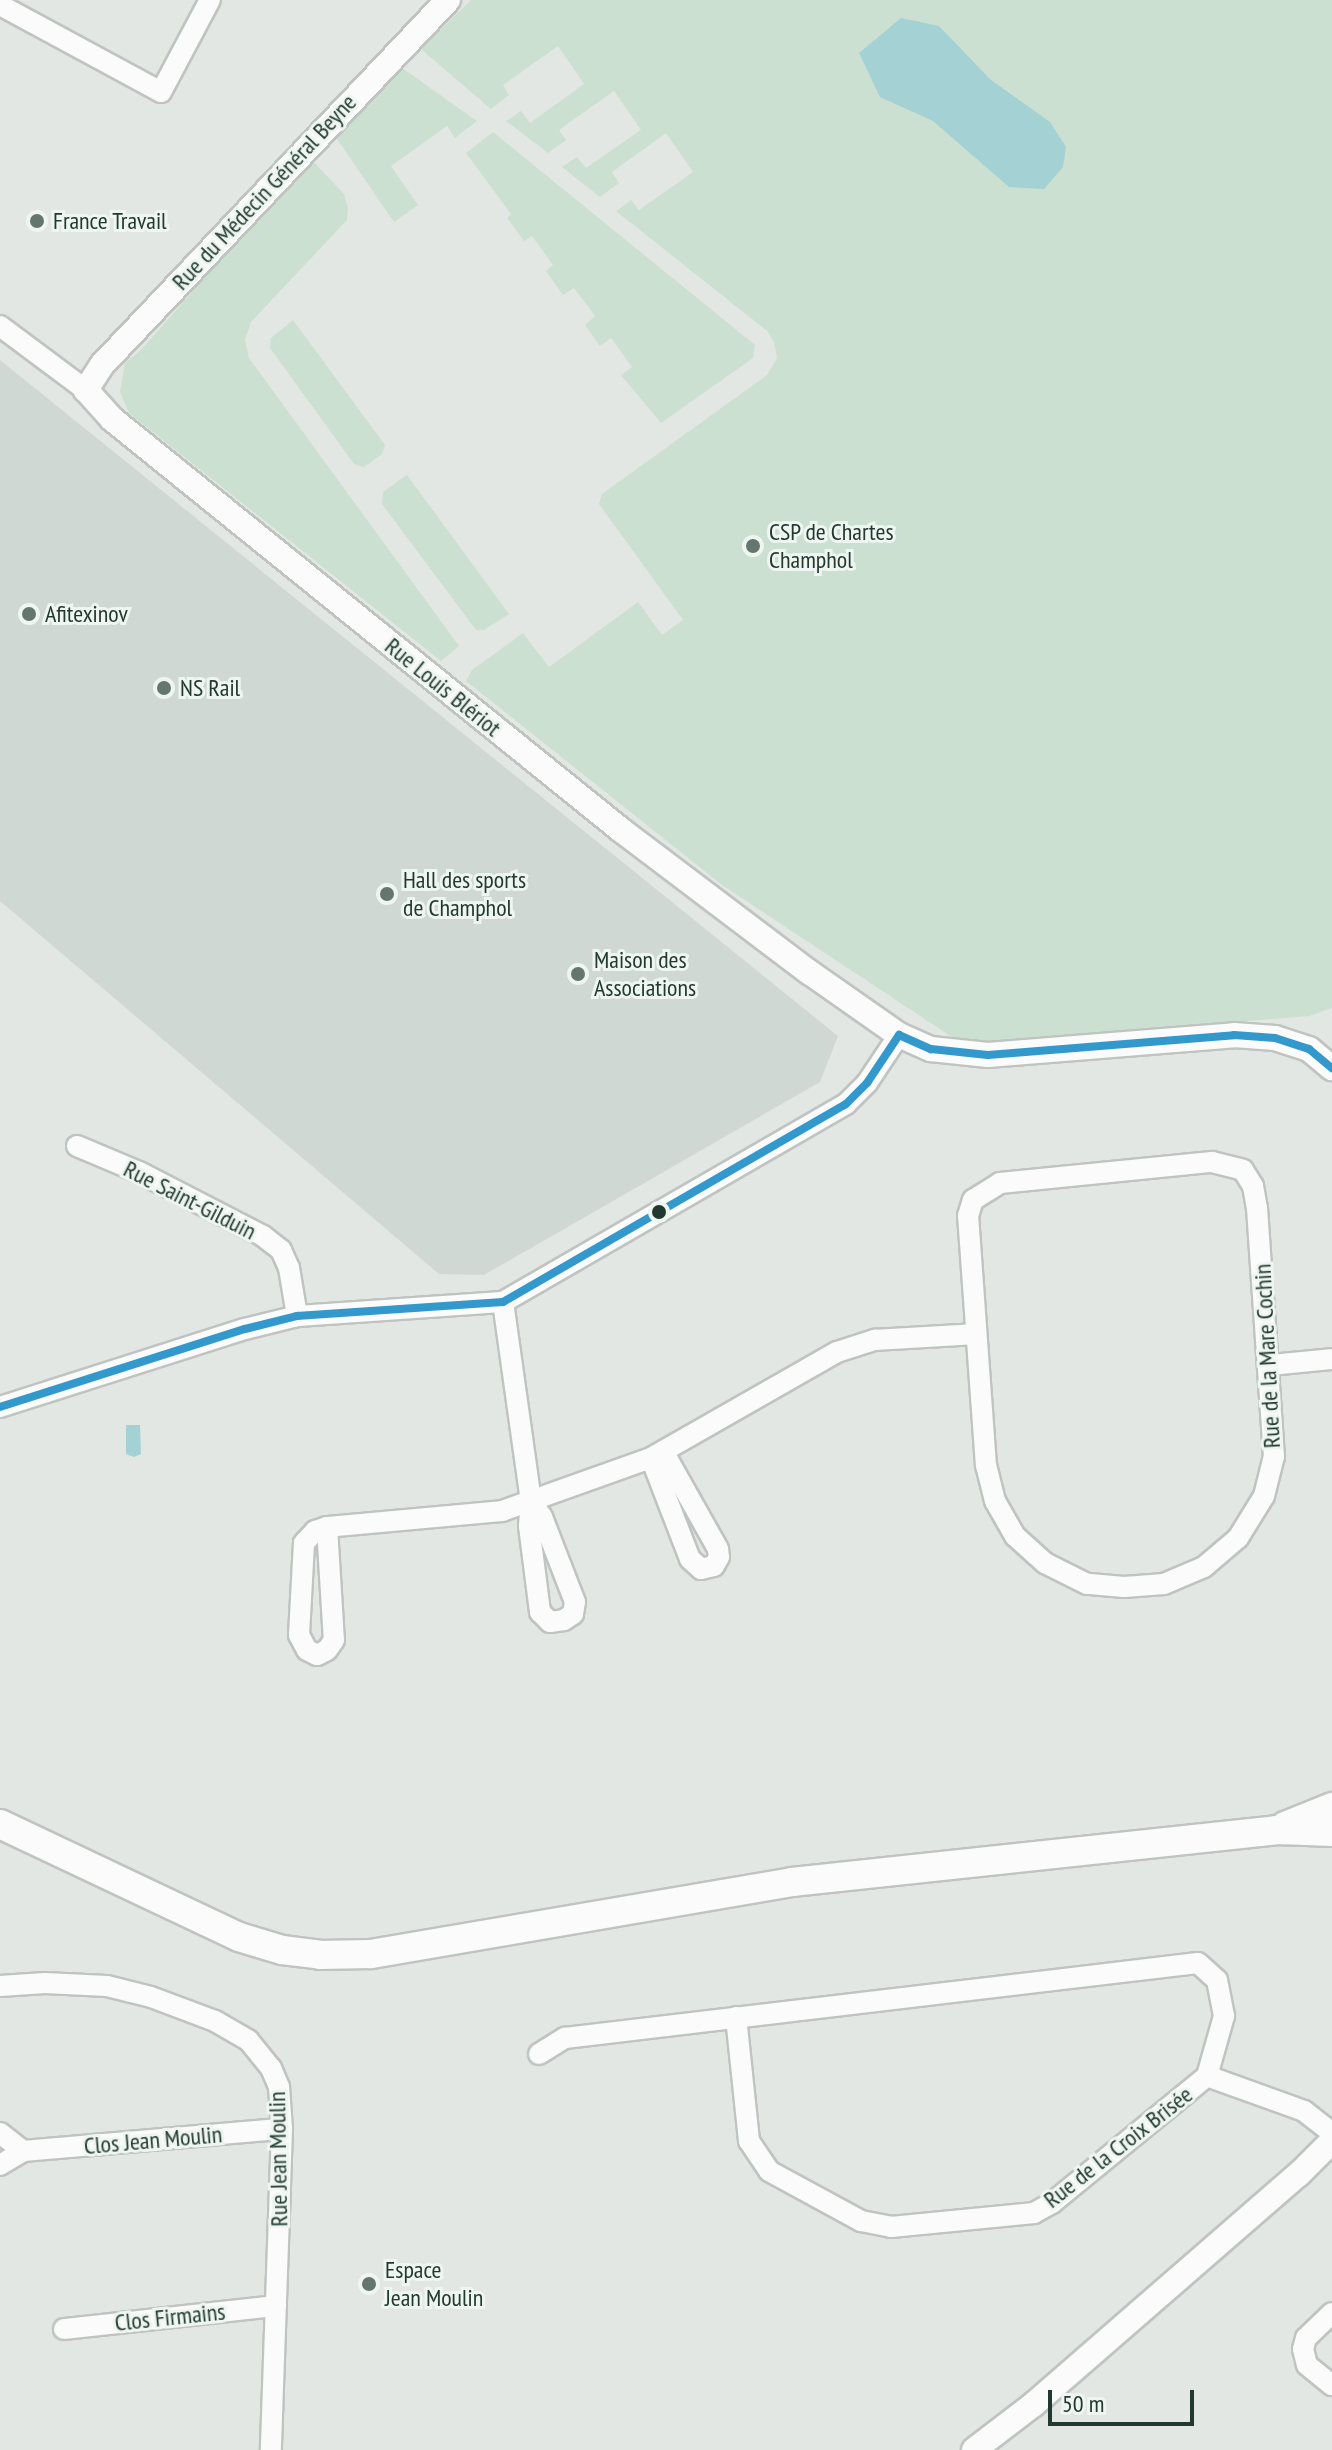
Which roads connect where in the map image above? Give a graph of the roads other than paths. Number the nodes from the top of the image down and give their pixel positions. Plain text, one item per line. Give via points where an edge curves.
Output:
1 (210, 0) edge
2 (448, 0) edge
3 (0, 5) edge
4 (0, 326) edge
5 (86, 390) junction
6 (899, 1035) junction
7 (1332, 1068) edge
8 (77, 1146) dead end
9 (503, 1302) junction
10 (297, 1316) junction
11 (976, 1334) junction
12 (1332, 1359) edge
13 (1270, 1365) junction
14 (0, 1407) edge
15 (657, 1454) junction
16 (531, 1502) junction
17 (327, 1527) junction
18 (1332, 1807) edge
19 (0, 1824) edge
20 (1276, 1830) junction
21 (1332, 1832) edge
22 (0, 1986) edge
23 (736, 2017) junction
24 (539, 2054) dead end
25 (1207, 2076) junction
26 (282, 2129) junction
27 (0, 2133) edge
28 (1332, 2133) edge
29 (1332, 2141) edge
30 (23, 2151) junction
31 (0, 2165) edge
32 (276, 2306) junction
33 (1332, 2313) edge
34 (64, 2329) dead end
35 (1332, 2385) edge
36 (271, 2450) edge
37 (974, 2450) edge

1 - 3 street via 161,92
2 - 5 street, Rue du Médecin Général Beyne via 135,329
4 - 5 street, Rue Louis Blériot
5 - 6 street, Rue Louis Blériot via 112,419 621,830
6 - 7 street, Rue Louis Blériot via 931,1049 988,1055 1234,1035 1275,1038 1309,1049
6 - 9 street via 846,1104
8 - 10 street, Rue Saint-Gilduin via 263,1236 281,1250 289,1268
9 - 10 street
9 - 16 street
10 - 14 street
11 - 13 street, Rue de la Mare Cochin via 968,1216 983,1190 1000,1183 1220,1163 1243,1170 1253,1186
11 - 13 street, Rue de la Mare Cochin via 986,1466 995,1501 1015,1536 1045,1563 1087,1584 1164,1584 1204,1567 1238,1538 1264,1496 1274,1456
11 - 15 street via 875,1340 837,1352
12 - 13 street
15 - 15 street via 690,1559 701,1569 714,1566 718,1549
15 - 16 street
16 - 16 street via 540,1612 550,1622 564,1620 573,1614 575,1602 542,1517
16 - 17 street via 502,1511
17 - 17 street via 304,1543 299,1635 307,1650 317,1655 334,1640
18 - 20 main road
19 - 20 main road via 239,1937 320,1955 371,1954 792,1882
20 - 21 main road
22 - 26 street, Rue Jean Moulin via 107,1986 215,2021 249,2041 271,2068 279,2087
23 - 24 street, Rue de la Croix Brisée via 565,2038
23 - 25 street, Rue de la Croix Brisée via 1198,1963 1217,1980 1224,2016
23 - 25 street, Rue de la Croix Brisée via 749,2141 769,2171 861,2221 891,2227 1034,2213
25 - 28 street, Rue de la Croix Brisée via 1304,2111
26 - 30 street, Clos Jean Moulin
26 - 32 street, Rue Jean Moulin
27 - 30 street
29 - 37 street via 1034,2404
30 - 31 street, Clos Jean Moulin
32 - 34 street, Clos Firmains
32 - 36 street, Rue Jean Moulin
33 - 35 street via 1306,2338 1303,2349 1307,2365

